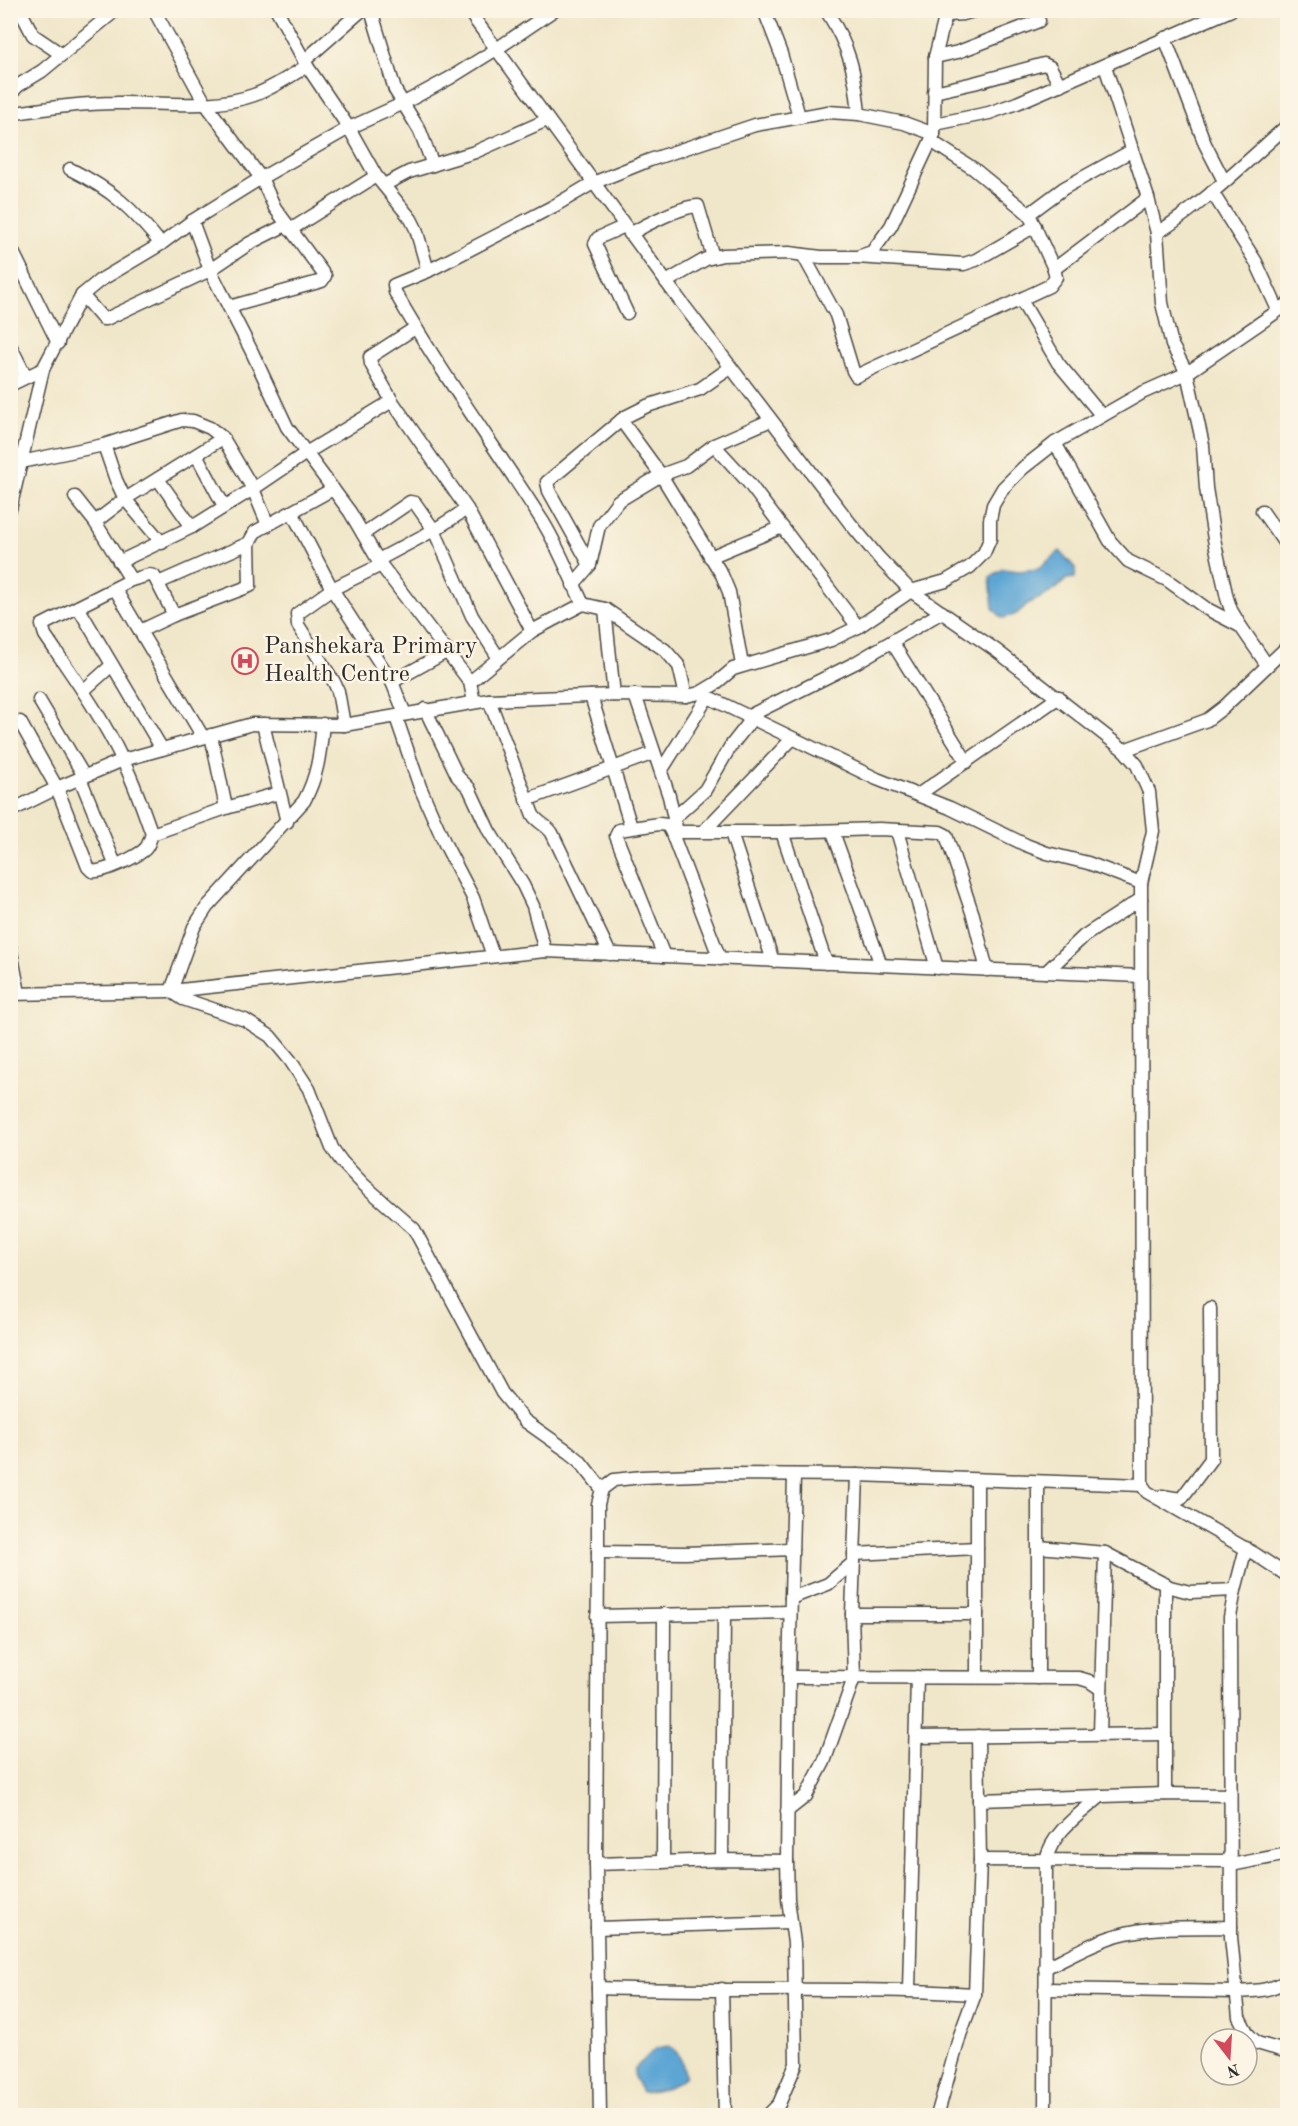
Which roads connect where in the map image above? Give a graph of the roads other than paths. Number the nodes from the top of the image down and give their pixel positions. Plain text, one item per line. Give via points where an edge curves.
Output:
1 (116, 10) edge
2 (154, 10) edge
3 (277, 10) edge
4 (362, 10) edge
5 (371, 10) edge
6 (468, 10) edge
7 (554, 10) edge
8 (764, 10) edge
9 (826, 10) edge
10 (977, 10) edge
11 (1231, 10) edge
12 (20, 13) edge
13 (947, 13) edge
14 (1039, 21) dead end
15 (1165, 38) junction
16 (495, 50) junction
17 (61, 54) junction
18 (935, 57) junction
19 (306, 63) junction
20 (1105, 66) junction
21 (1060, 85) junction
22 (934, 92) junction
23 (10, 94) edge
24 (205, 103) junction
25 (404, 103) junction
26 (10, 114) edge
27 (859, 114) junction
28 (799, 116) junction
29 (547, 120) junction
30 (1287, 124) edge
31 (349, 128) junction
32 (933, 133) junction
33 (1133, 150) junction
34 (433, 165) junction
35 (70, 169) dead end
36 (261, 178) junction
37 (380, 180) junction
38 (1224, 181) junction
39 (593, 183) junction
40 (1212, 192) junction
41 (1148, 198) junction
42 (1029, 214) junction
43 (192, 221) junction
44 (1035, 226) junction
45 (288, 227) junction
46 (628, 230) junction
47 (1157, 232) junction
48 (161, 244) junction
49 (10, 246) edge
50 (803, 255) junction
51 (713, 257) junction
52 (856, 257) junction
53 (1054, 269) junction
54 (210, 270) junction
55 (428, 271) junction
56 (666, 282) junction
57 (82, 295) junction
58 (1021, 300) junction
59 (1283, 307) edge
60 (230, 308) junction
61 (627, 313) dead end
62 (415, 328) junction
63 (58, 343) junction
64 (10, 345) edge
65 (730, 368) junction
66 (43, 369) junction
67 (1187, 373) junction
68 (26, 377) junction
69 (10, 385) edge
70 (392, 401) junction
71 (1102, 416) junction
72 (621, 420) junction
73 (771, 420) junction
74 (223, 438) junction
75 (1055, 443) junction
76 (104, 445) junction
77 (714, 445) junction
78 (306, 453) junction
79 (197, 456) junction
80 (21, 462) junction
81 (661, 475) junction
82 (158, 479) junction
83 (253, 489) junction
84 (333, 489) junction
85 (75, 498) dead end
86 (125, 499) junction
87 (224, 506) junction
88 (467, 508) junction
89 (10, 509) edge
90 (1262, 511) dead end
91 (292, 512) junction
92 (95, 522) junction
93 (268, 525) junction
94 (192, 527) junction
95 (782, 527) junction
96 (434, 530) junction
97 (363, 534) junction
98 (162, 543) junction
99 (249, 543) junction
100 (1287, 548) edge
101 (710, 556) junction
102 (119, 562) junction
103 (380, 562) junction
104 (590, 565) junction
105 (131, 580) junction
106 (158, 583) junction
107 (573, 585) junction
108 (115, 589) junction
109 (332, 589) junction
110 (911, 591) junction
111 (583, 604) junction
112 (78, 607) junction
113 (604, 609) junction
114 (942, 612) junction
115 (174, 615) junction
116 (858, 627) junction
117 (1241, 627) junction
118 (140, 631) junction
119 (532, 631) junction
120 (891, 642) junction
121 (1287, 646) edge
122 (448, 651) junction
123 (498, 657) junction
124 (112, 665) junction
125 (742, 665) junction
126 (1267, 665) junction
127 (392, 682) junction
128 (470, 682) junction
129 (83, 691) junction
130 (614, 695) junction
131 (635, 695) junction
132 (704, 695) junction
133 (591, 696) junction
134 (686, 696) junction
135 (1059, 697) junction
136 (39, 700) dead end
137 (489, 700) junction
138 (474, 702) junction
139 (425, 709) junction
140 (401, 715) junction
141 (750, 718) junction
142 (20, 722) dead end
143 (263, 724) junction
144 (323, 724) junction
145 (344, 725) junction
146 (207, 736) junction
147 (792, 739) junction
148 (162, 749) junction
149 (1124, 750) junction
150 (654, 753) junction
151 (123, 760) junction
152 (967, 762) junction
153 (612, 768) junction
154 (661, 771) junction
155 (82, 777) junction
156 (57, 788) junction
157 (279, 793) junction
158 (918, 795) junction
159 (526, 800) junction
160 (226, 808) junction
161 (10, 811) edge
162 (674, 818) junction
163 (286, 822) junction
164 (631, 827) junction
165 (674, 831) junction
166 (704, 831) junction
167 (897, 831) junction
168 (783, 832) junction
169 (833, 832) junction
170 (731, 833) junction
171 (152, 834) junction
172 (115, 864) junction
173 (1141, 884) junction
174 (1141, 899) junction
175 (10, 947) edge
176 (545, 951) junction
177 (610, 954) junction
178 (493, 956) junction
179 (664, 956) junction
180 (720, 959) junction
181 (773, 961) junction
182 (826, 963) junction
183 (881, 965) junction
184 (938, 968) junction
185 (987, 970) junction
186 (1046, 972) junction
187 (1141, 976) junction
188 (171, 990) junction
189 (15, 994) edge
190 (1210, 1308) dead end
191 (857, 1475) junction
192 (794, 1476) junction
193 (977, 1480) junction
194 (1038, 1482) junction
195 (1142, 1485) junction
196 (602, 1489) junction
197 (1152, 1494) junction
198 (1038, 1547) junction
199 (977, 1548) junction
200 (1246, 1548) junction
201 (792, 1549) junction
202 (598, 1552) junction
203 (1105, 1553) junction
204 (854, 1558) junction
205 (1287, 1576) edge
206 (1165, 1584) junction
207 (1235, 1590) junction
208 (791, 1598) junction
209 (790, 1612) junction
210 (724, 1613) junction
211 (664, 1614) junction
212 (852, 1614) junction
213 (977, 1614) junction
214 (597, 1616) junction
215 (789, 1677) junction
216 (917, 1677) junction
217 (977, 1677) junction
218 (854, 1678) junction
219 (1038, 1678) junction
220 (1101, 1689) junction
221 (1100, 1734) junction
222 (1165, 1734) junction
223 (978, 1736) junction
224 (917, 1737) junction
225 (1165, 1794) junction
226 (1230, 1795) junction
227 (1101, 1796) junction
228 (979, 1800) junction
229 (788, 1811) junction
230 (1287, 1854) edge
231 (723, 1860) junction
232 (980, 1860) junction
233 (1046, 1860) junction
234 (663, 1862) junction
235 (787, 1862) junction
236 (1231, 1863) junction
237 (596, 1864) junction
238 (790, 1922) junction
239 (1231, 1927) junction
240 (597, 1928) junction
241 (1045, 1968) junction
242 (1287, 1980) edge
243 (598, 1988) junction
244 (722, 1989) junction
245 (794, 1989) junction
246 (1045, 1989) junction
247 (909, 1990) junction
248 (1237, 1992) junction
249 (975, 1994) junction
250 (1287, 2052) edge
251 (600, 2115) edge
252 (725, 2115) edge
253 (767, 2115) edge
254 (937, 2115) edge
255 (1045, 2115) edge

1 - 17 street
2 - 24 street
3 - 19 street
4 - 19 street
5 - 25 street via 395,90
6 - 16 street
7 - 16 street
8 - 28 street
9 - 27 street via 855,74
10 - 13 street
11 - 15 street
12 - 17 street via 33,35
13 - 18 street
14 - 18 street
15 - 20 street
15 - 38 street via 1205,144
16 - 25 street
16 - 29 street
17 - 23 street
18 - 22 street
19 - 24 street via 253,95
19 - 31 street
20 - 21 street
20 - 33 street
21 - 22 street via 1050,66 1044,64
21 - 32 street
22 - 32 street
24 - 26 street via 115,103
24 - 36 street
25 - 31 street
25 - 34 street
27 - 28 street via 828,112
27 - 32 street
28 - 39 street via 755,125
29 - 34 street via 475,152
29 - 39 street
30 - 38 street
31 - 36 street
31 - 37 street
32 - 42 street
32 - 52 street via 886,234 872,252
33 - 41 street
33 - 42 street via 1064,188
34 - 37 street
35 - 48 street via 121,200
36 - 43 street
36 - 45 street
37 - 45 street
37 - 55 street via 416,229
38 - 40 street
39 - 46 street
39 - 55 street
40 - 47 street
40 - 59 street
41 - 47 street
41 - 53 street
42 - 44 street
43 - 48 street
43 - 54 street
44 - 52 street via 964,264
44 - 53 street
45 - 54 street via 250,243
45 - 60 street via 324,279
46 - 51 street via 696,205
46 - 56 street
46 - 61 street via 598,238 595,244
47 - 67 street via 1168,332
48 - 57 street
49 - 63 street
50 - 51 street
50 - 52 street
50 - 58 street via 836,315 856,376
51 - 56 street
53 - 58 street via 1054,282
54 - 57 street via 106,319
54 - 60 street
55 - 62 street via 393,288
56 - 65 street
57 - 63 street
58 - 71 street via 1058,363
59 - 67 street
60 - 78 street via 278,412
62 - 70 street via 369,360
62 - 107 street via 544,523
63 - 66 street
64 - 68 street
65 - 72 street via 700,389 647,406
65 - 73 street
66 - 68 street
66 - 80 street
67 - 71 street
67 - 117 street via 1203,446 1206,488 1224,586
68 - 69 street
70 - 78 street
70 - 88 street
71 - 75 street
72 - 81 street
72 - 104 street via 547,482
73 - 77 street
73 - 110 street via 850,523
74 - 76 street via 210,428 182,420
74 - 79 street
74 - 83 street
75 - 110 street via 1003,488 993,505 990,539 984,553 946,581
75 - 117 street via 1110,541 1128,561 1167,580 1207,609
76 - 80 street
76 - 86 street
77 - 81 street via 686,466
77 - 95 street
78 - 83 street
78 - 84 street
79 - 82 street
79 - 87 street
80 - 89 street
81 - 101 street
81 - 104 street via 628,493 608,511 599,525
82 - 86 street
82 - 94 street
83 - 87 street
83 - 93 street
84 - 91 street
84 - 97 street
85 - 92 street
86 - 92 street
86 - 98 street
87 - 94 street
88 - 96 street
88 - 119 street
90 - 100 street
91 - 93 street
91 - 109 street
92 - 102 street
93 - 99 street via 255,532
94 - 98 street
95 - 101 street
95 - 116 street
96 - 97 street via 413,502
96 - 103 street
96 - 123 street via 472,616
97 - 103 street
98 - 102 street
99 - 106 street
99 - 115 street via 250,586
101 - 125 street via 729,592
102 - 105 street
103 - 109 street
103 - 122 street
104 - 107 street
105 - 106 street via 152,575
105 - 108 street
106 - 115 street
107 - 111 street
108 - 112 street
108 - 118 street
109 - 127 street
109 - 145 street via 300,610 296,618 334,682
110 - 114 street
110 - 116 street
111 - 113 street
111 - 119 street
112 - 124 street
112 - 129 street via 44,623 42,628
113 - 130 street
113 - 134 street via 665,650 679,666
114 - 120 street
114 - 135 street
115 - 118 street
116 - 125 street via 831,640
117 - 126 street
118 - 146 street
119 - 123 street
120 - 141 street
120 - 152 street
121 - 126 street
122 - 127 street
122 - 128 street
123 - 128 street
124 - 129 street
124 - 148 street
125 - 132 street
126 - 149 street via 1207,720
127 - 140 street
128 - 138 street
129 - 151 street
130 - 131 street
130 - 133 street
131 - 134 street
131 - 150 street
132 - 134 street
132 - 141 street
132 - 154 street
133 - 137 street
133 - 153 street
135 - 149 street
135 - 152 street
136 - 155 street
137 - 138 street
137 - 159 street
138 - 139 street
139 - 140 street
139 - 176 street via 458,777 469,788 489,831 523,885
140 - 145 street
140 - 178 street via 420,787 473,898
141 - 147 street
141 - 162 street via 705,790
142 - 156 street
143 - 144 street
143 - 146 street
143 - 157 street
144 - 145 street
144 - 163 street via 313,786
146 - 148 street
146 - 160 street
147 - 158 street
147 - 166 street
148 - 151 street
149 - 173 street via 1137,765 1149,792 1153,831
150 - 153 street
150 - 154 street
151 - 155 street
151 - 171 street
152 - 158 street
153 - 159 street
153 - 164 street
154 - 162 street
155 - 156 street
155 - 172 street
156 - 161 street
156 - 172 street via 88,867 95,873
157 - 160 street
157 - 163 street
158 - 173 street via 1026,845
159 - 177 street via 537,821 552,833
160 - 171 street
162 - 165 street
163 - 188 street via 207,907 194,927
164 - 165 street via 664,824
164 - 179 street via 619,830 616,836
165 - 166 street
165 - 180 street
166 - 170 street
167 - 169 street
167 - 184 street
167 - 185 street via 946,834
168 - 169 street
168 - 170 street
168 - 182 street
169 - 183 street
170 - 181 street
171 - 172 street via 147,847
173 - 174 street
174 - 186 street via 1084,936
174 - 187 street
175 - 189 street
176 - 177 street
176 - 178 street
177 - 179 street
178 - 188 street
179 - 180 street
180 - 181 street
181 - 182 street
182 - 183 street
183 - 184 street
184 - 185 street
185 - 186 street
186 - 187 street
187 - 195 street
188 - 189 street
188 - 196 street via 183,999 245,1020 270,1036 309,1089 332,1148 342,1162 414,1229 502,1393 525,1421 574,1456
190 - 197 street via 1212,1460 1180,1499
191 - 192 street
191 - 193 street
191 - 204 street
192 - 196 street via 642,1477 614,1480
192 - 201 street
193 - 194 street
193 - 199 street
194 - 195 street
194 - 198 street
195 - 197 street
196 - 202 street via 598,1504
197 - 200 street
198 - 203 street
198 - 219 street
199 - 204 street
199 - 213 street
200 - 205 street
200 - 207 street
201 - 202 street
201 - 208 street
202 - 214 street
203 - 206 street
203 - 220 street
204 - 208 street via 828,1584
204 - 212 street
206 - 207 street via 1190,1592
206 - 222 street
207 - 226 street via 1229,1645
208 - 209 street
209 - 210 street
209 - 215 street
210 - 211 street
210 - 231 street
211 - 214 street
211 - 234 street
212 - 213 street
212 - 218 street
213 - 217 street
214 - 237 street
215 - 218 street
215 - 229 street
216 - 217 street
216 - 218 street
216 - 224 street
217 - 219 street
218 - 229 street via 824,1762 806,1796
219 - 220 street via 1079,1678
220 - 221 street
221 - 222 street
221 - 223 street
222 - 225 street
223 - 224 street
223 - 228 street
224 - 247 street
225 - 226 street
225 - 227 street
226 - 236 street
227 - 228 street
227 - 233 street via 1057,1836
228 - 232 street
229 - 235 street
230 - 236 street
231 - 234 street
231 - 235 street
232 - 233 street
232 - 249 street
233 - 236 street
233 - 241 street
234 - 237 street
235 - 238 street
236 - 239 street
237 - 240 street
238 - 240 street
238 - 245 street
239 - 241 street via 1120,1934
239 - 248 street
240 - 243 street
241 - 246 street
242 - 248 street via 1264,1990
243 - 244 street
243 - 251 street
244 - 245 street
244 - 252 street
245 - 247 street
245 - 253 street via 796,2064 779,2104
246 - 248 street
246 - 255 street
247 - 249 street
248 - 250 street via 1239,2017 1248,2034 1257,2043
249 - 254 street

